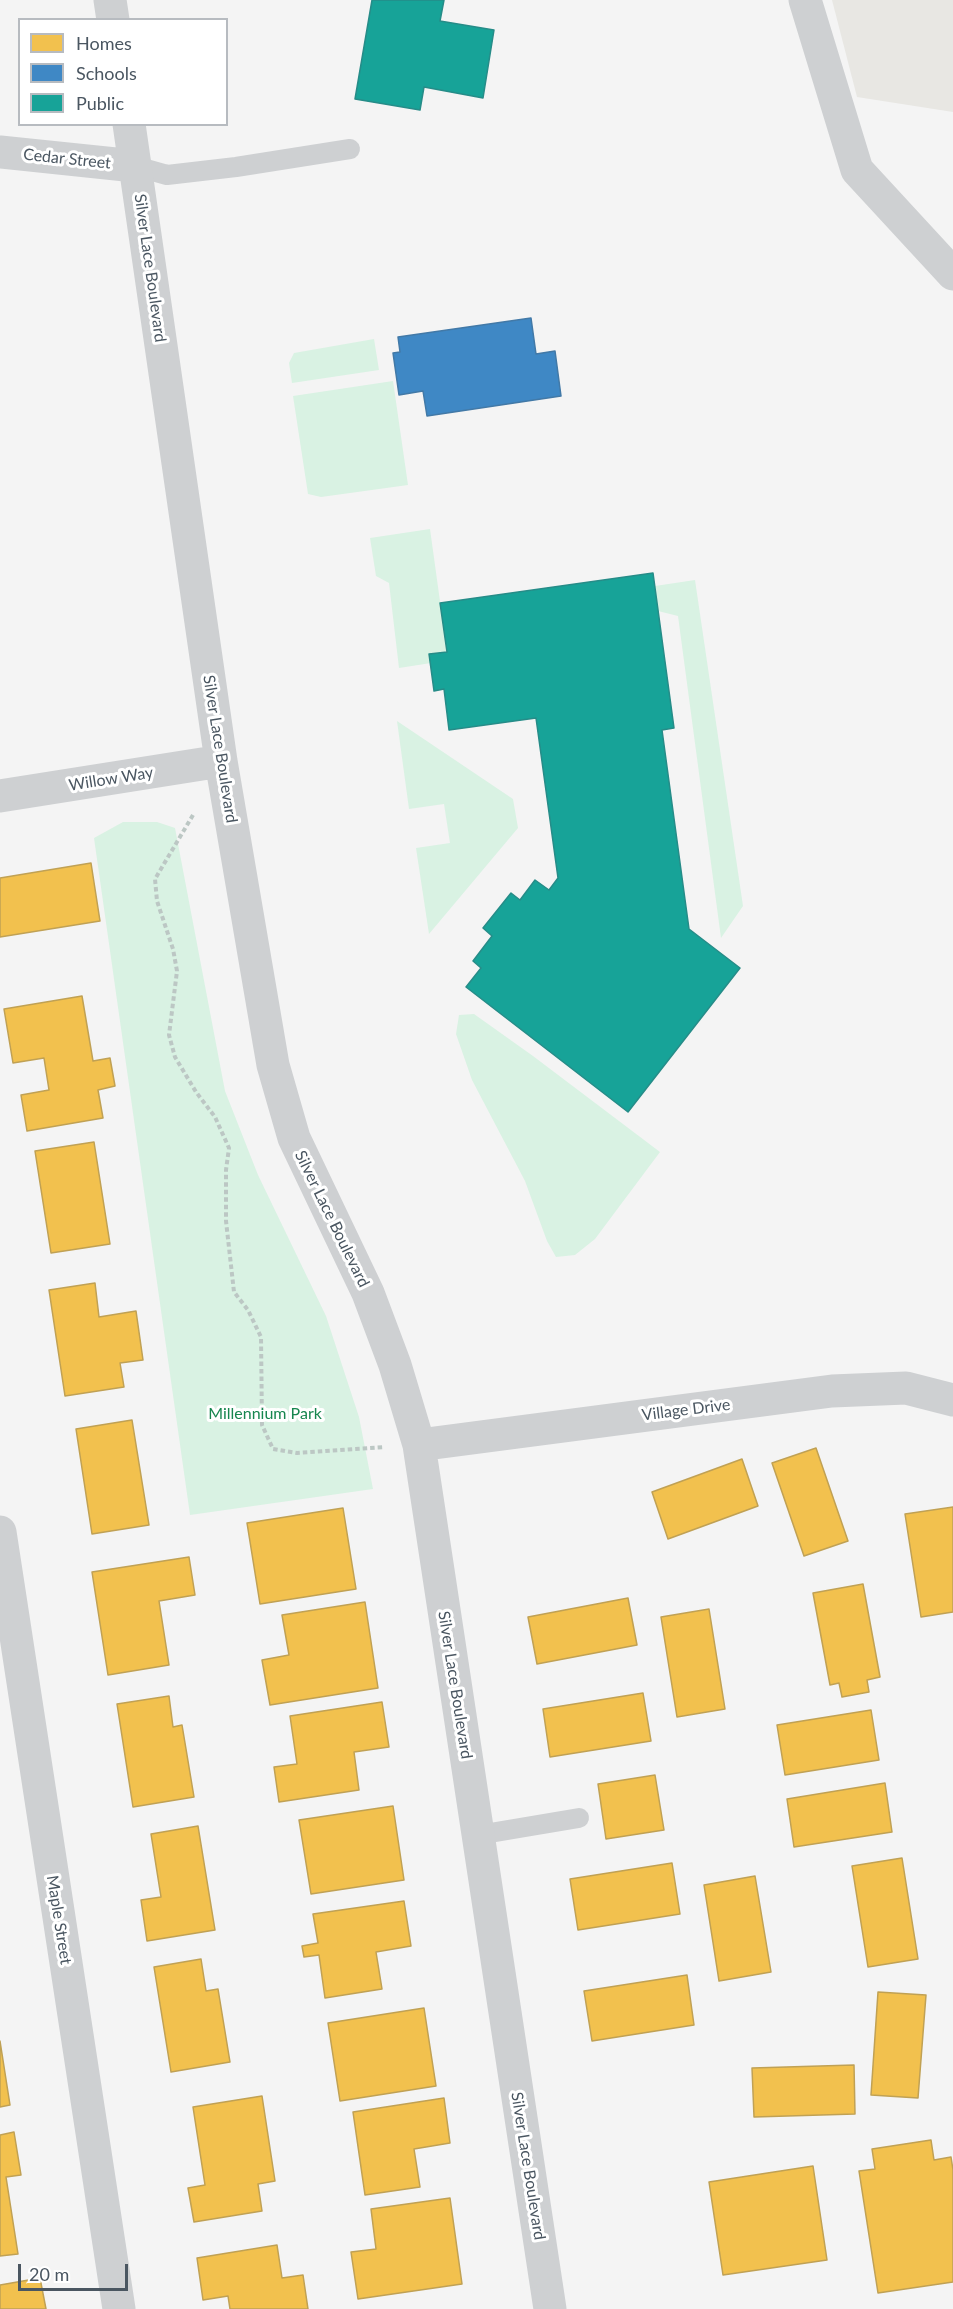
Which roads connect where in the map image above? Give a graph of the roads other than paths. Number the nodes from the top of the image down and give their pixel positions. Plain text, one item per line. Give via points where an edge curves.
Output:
1 (110, 0) edge
2 (805, 0) edge
3 (113, 18) edge
4 (129, 126) edge
5 (350, 149) dead end
6 (0, 152) edge
7 (135, 166) junction
8 (953, 274) edge
9 (221, 761) junction
10 (0, 796) edge
11 (953, 1400) edge
12 (419, 1445) junction
13 (0, 1532) edge
14 (579, 1818) dead end
15 (478, 1835) junction
16 (119, 2309) edge
17 (550, 2309) edge

1 - 3 street
2 - 8 street via 857,171
4 - 7 street, Silver Lace Boulevard
5 - 7 lane via 167,175
6 - 7 street, Cedar Street
7 - 9 street, Silver Lace Boulevard
9 - 10 street, Willow Way
9 - 12 street, Silver Lace Boulevard via 273,1065 294,1138 368,1293
11 - 12 street, Village Drive via 906,1388 832,1391
12 - 15 street, Silver Lace Boulevard
13 - 16 street, Maple Street
14 - 15 lane
15 - 17 street, Silver Lace Boulevard

